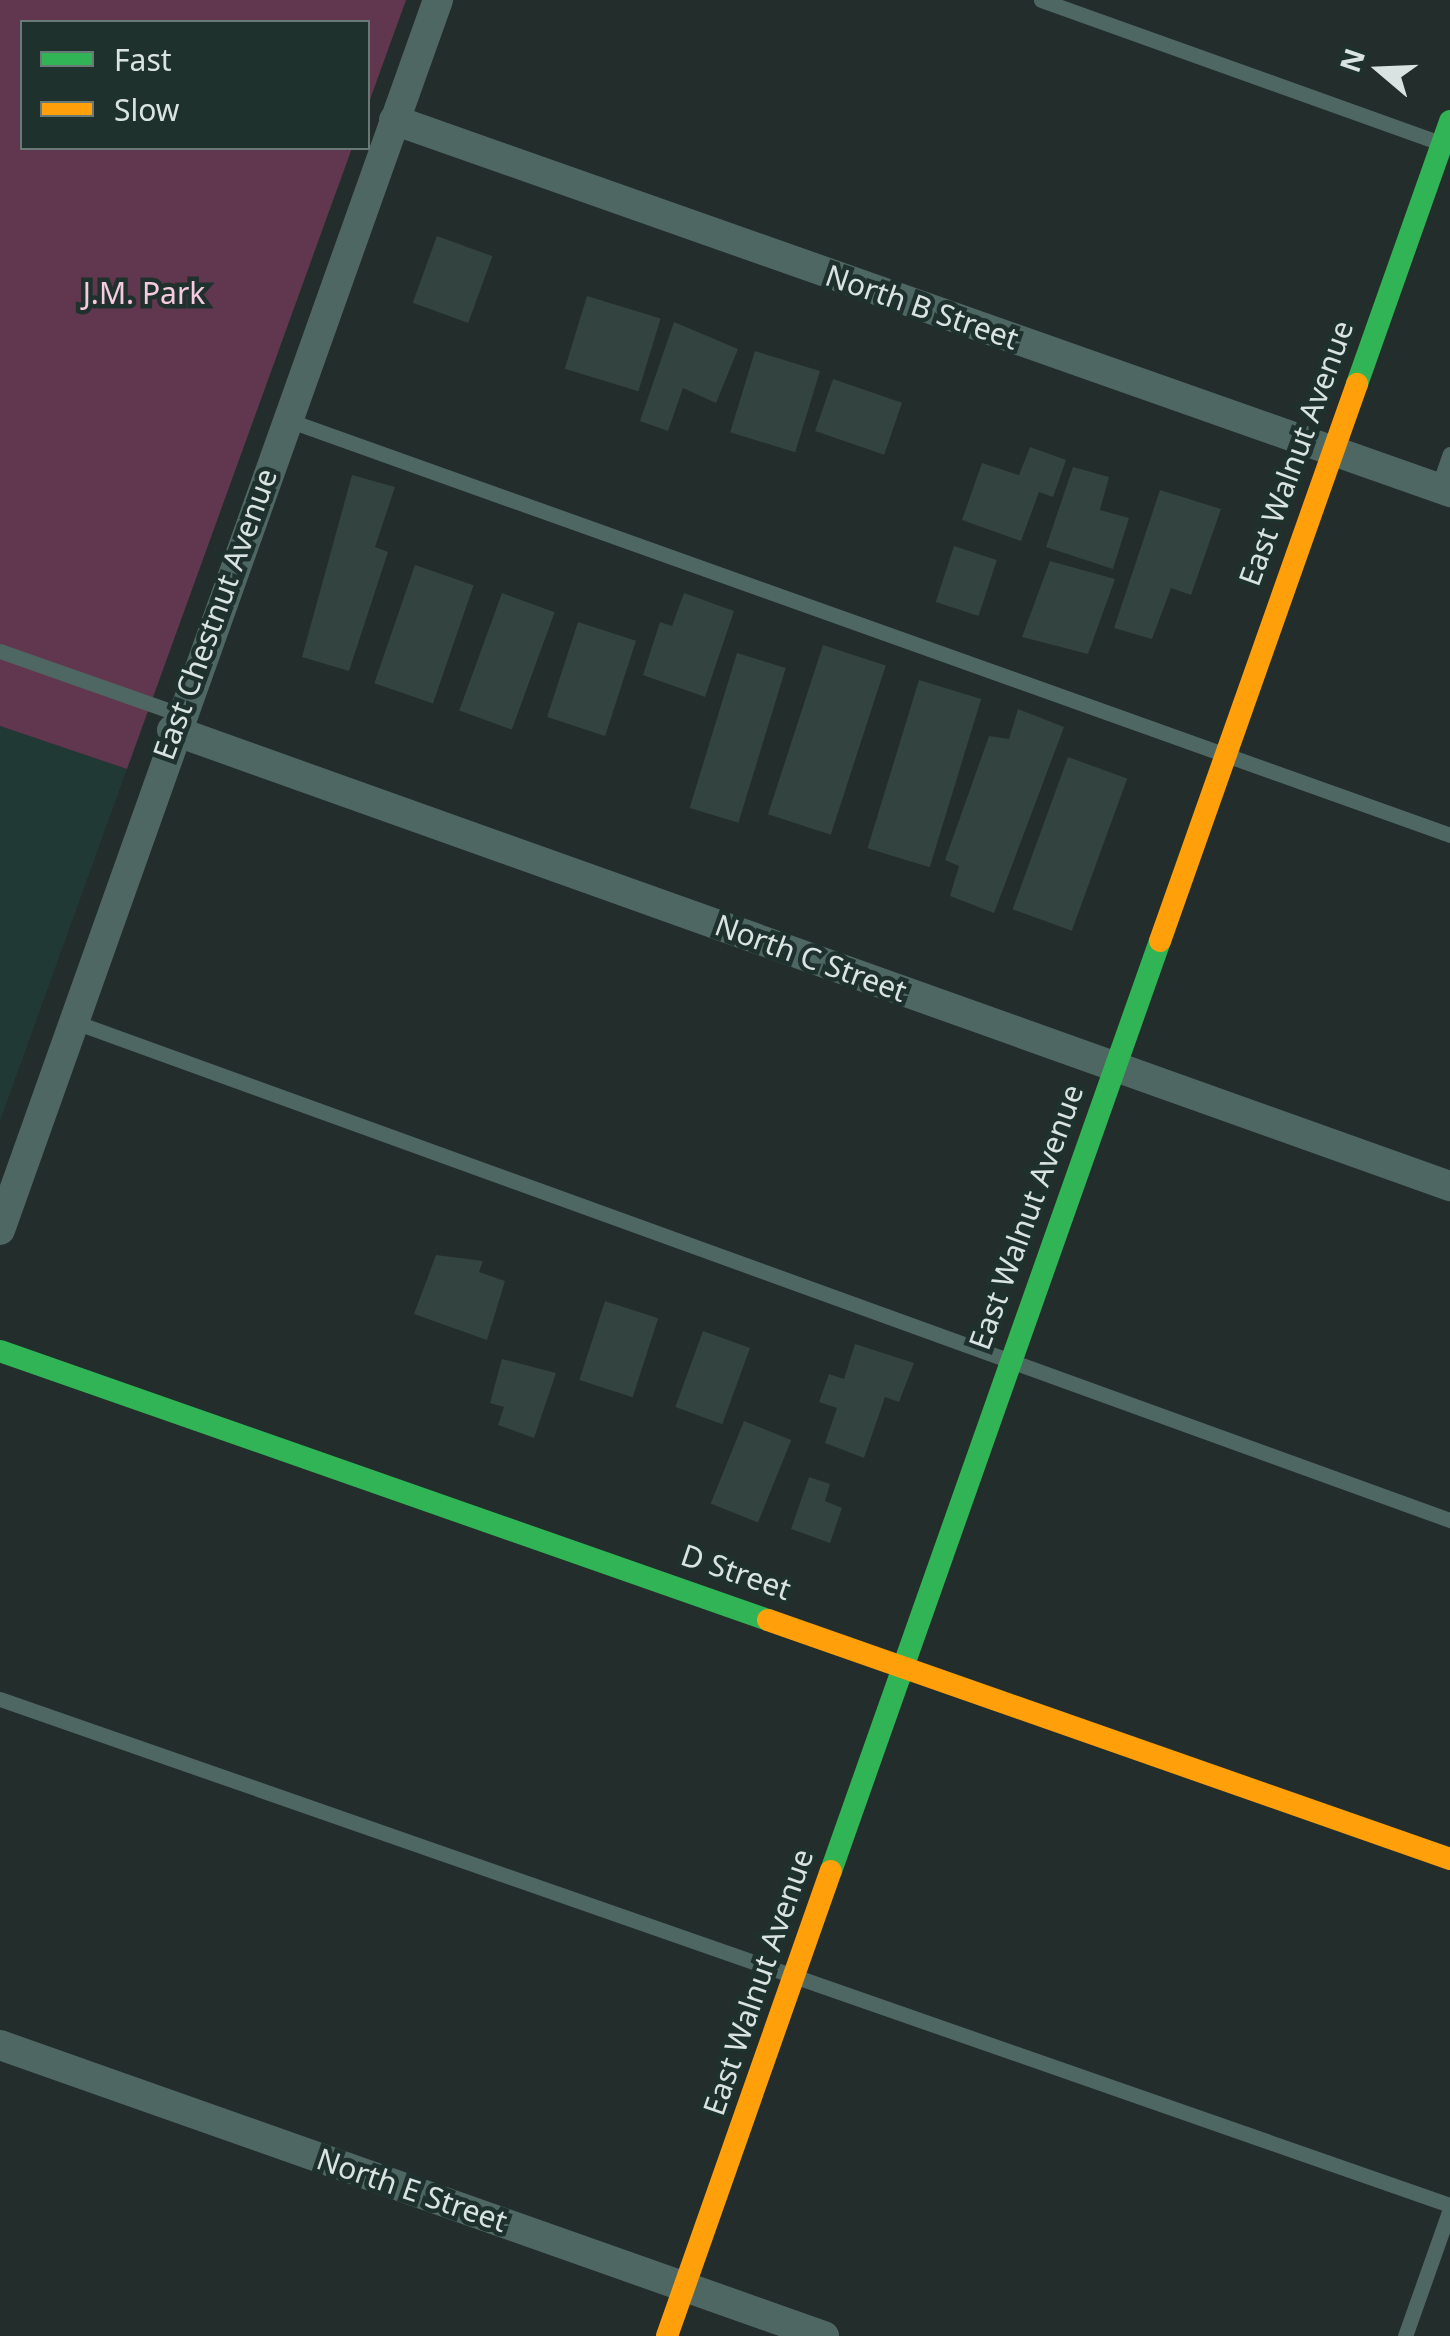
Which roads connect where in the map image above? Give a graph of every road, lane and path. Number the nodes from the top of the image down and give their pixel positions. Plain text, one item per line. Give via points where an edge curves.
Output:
1 (438, 0) edge
2 (1042, 0) edge
3 (394, 120) junction
4 (1450, 120) edge
5 (1446, 145) edge
6 (286, 419) junction
7 (1328, 450) junction
8 (1450, 454) edge
9 (1444, 490) edge
10 (0, 651) edge
11 (176, 722) junction
12 (1220, 758) junction
13 (1450, 835) edge
14 (72, 1021) junction
15 (1112, 1066) junction
16 (1450, 1186) edge
17 (0, 1230) edge
18 (0, 1351) edge
19 (1008, 1358) junction
20 (1450, 1520) edge
21 (902, 1660) junction
22 (0, 1699) edge
23 (1450, 1859) edge
24 (792, 1975) junction
25 (0, 2045) edge
26 (1450, 2207) edge
27 (685, 2286) junction
28 (666, 2336) edge
29 (824, 2336) edge
30 (1404, 2336) edge

1 - 3 street, East Chestnut Avenue
2 - 5 lane
3 - 6 street, East Chestnut Avenue
3 - 7 street, North B Street
4 - 5 street, East Walnut Avenue
5 - 7 street, East Walnut Avenue
6 - 11 street, East Chestnut Avenue
6 - 12 lane
7 - 9 street, North B Street
7 - 12 street, East Walnut Avenue
8 - 9 lane
10 - 11 lane
11 - 14 street, East Chestnut Avenue
11 - 15 street, North C Street
12 - 13 lane
12 - 15 street, East Walnut Avenue
14 - 17 street, East Chestnut Avenue
14 - 19 lane
15 - 16 street, North C Street
15 - 19 street, East Walnut Avenue
18 - 21 street, D Street
19 - 20 lane
19 - 21 street, East Walnut Avenue
21 - 23 street, D Street
21 - 24 street, East Walnut Avenue
22 - 24 lane
24 - 26 lane
24 - 27 street, East Walnut Avenue
25 - 27 street, North E Street
26 - 30 lane
27 - 28 street, East Walnut Avenue
27 - 29 street, North E Street

